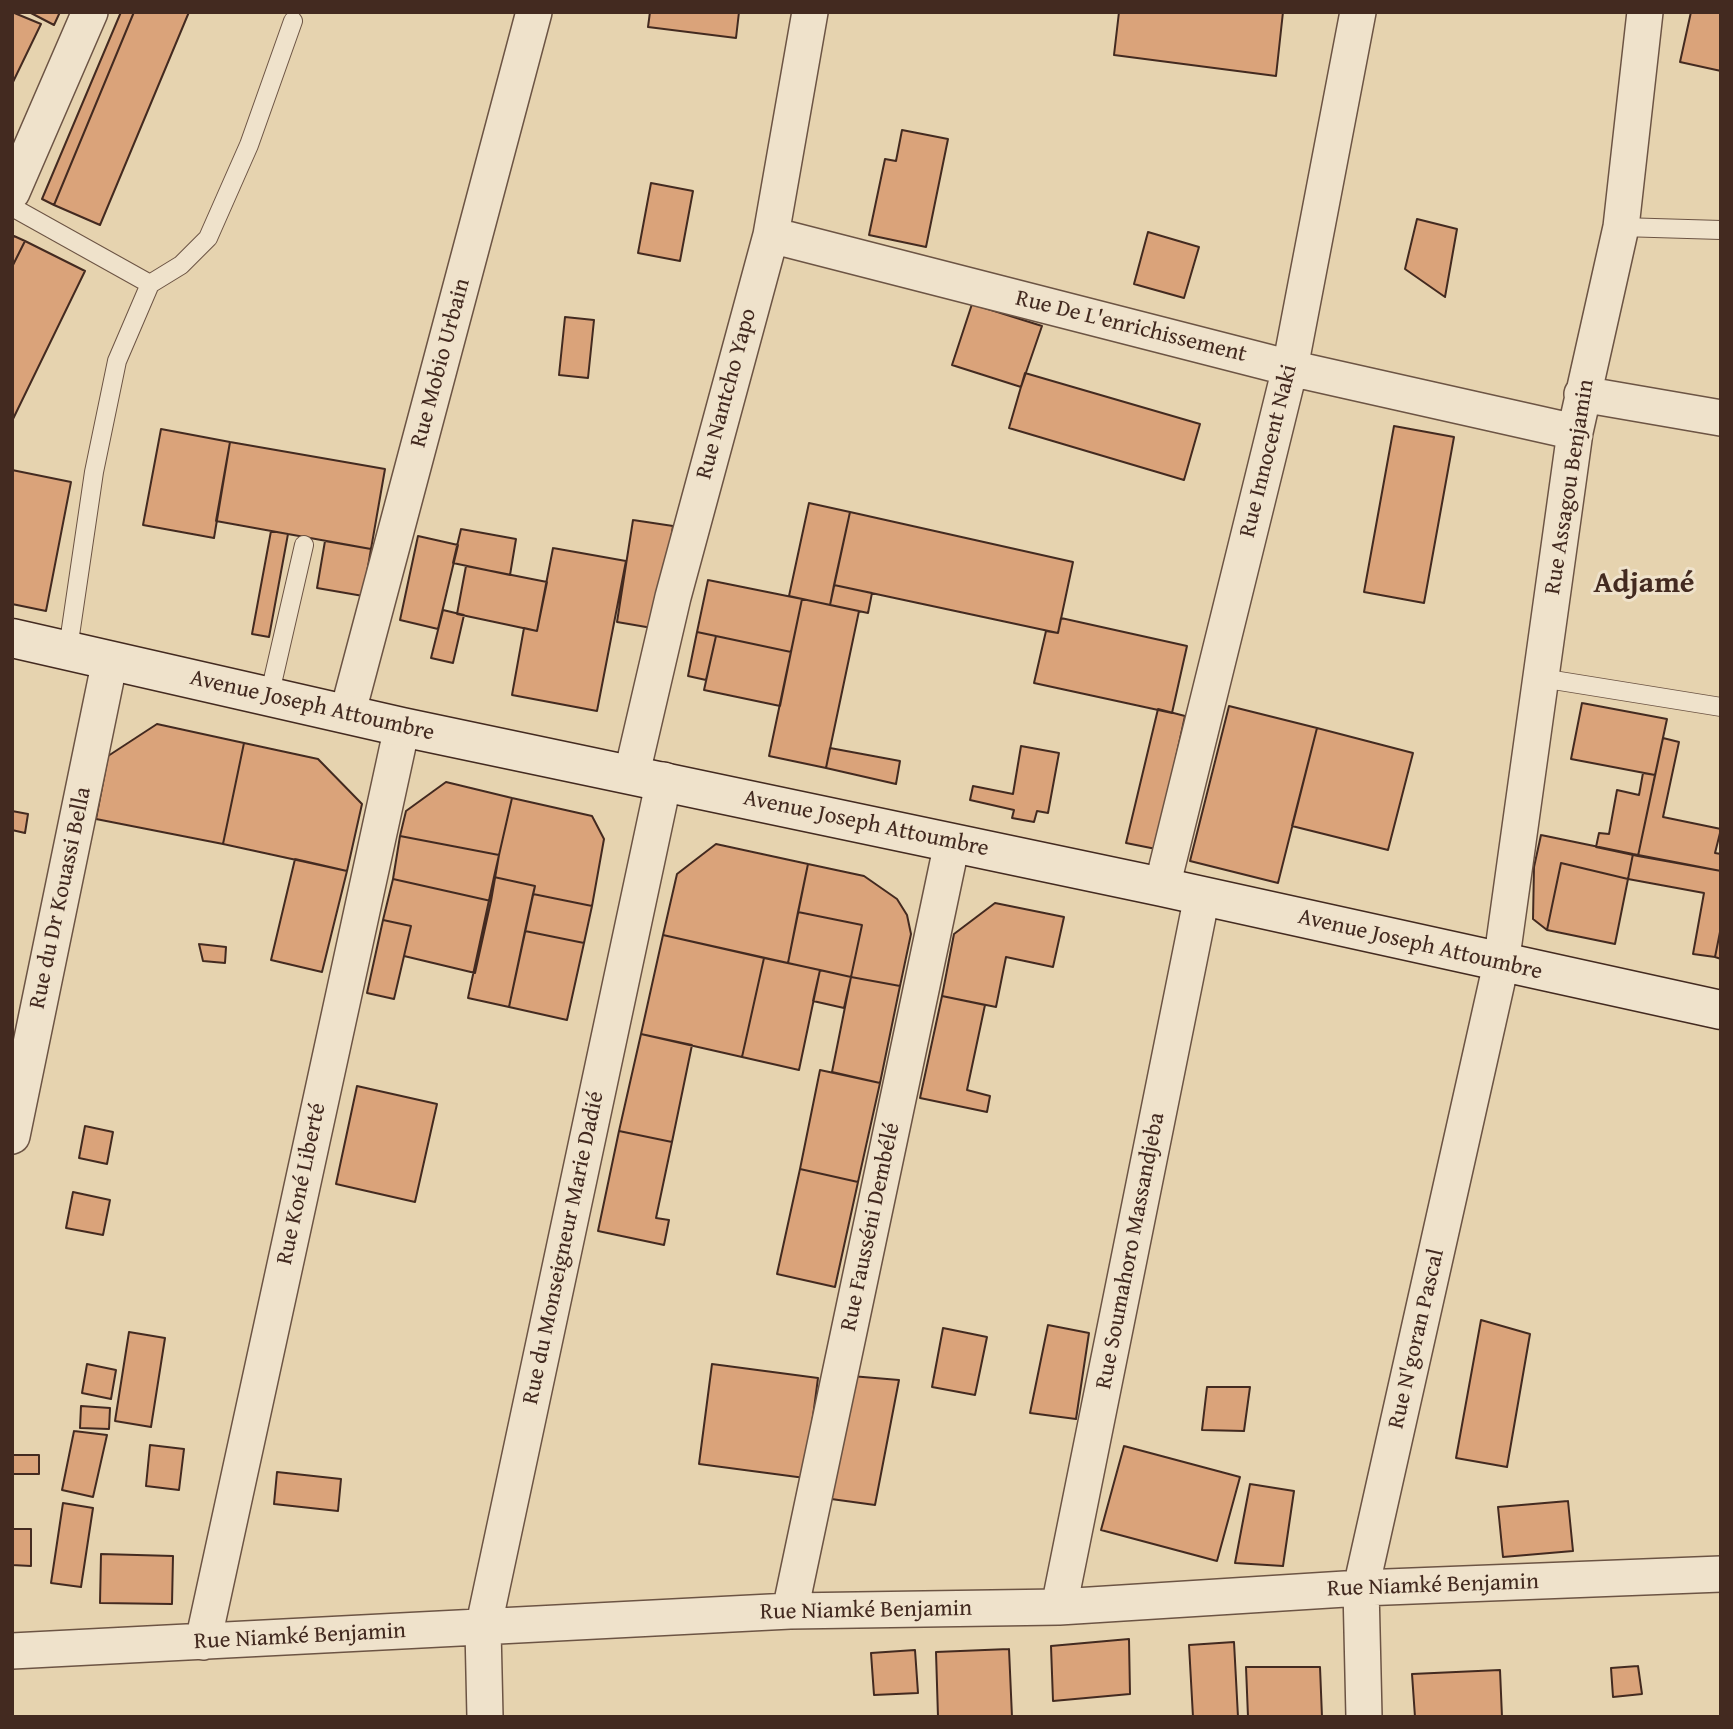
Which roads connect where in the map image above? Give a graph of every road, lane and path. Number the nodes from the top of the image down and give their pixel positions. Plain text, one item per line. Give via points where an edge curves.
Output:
1 (90, 12) edge
2 (534, 12) edge
3 (810, 12) edge
4 (1358, 12) edge
5 (1645, 12) edge
6 (293, 21) dead end
7 (12, 192) edge
8 (12, 207) edge
9 (1621, 227) junction
10 (1721, 230) edge
11 (771, 235) junction
12 (150, 284) junction
13 (1290, 368) junction
14 (1582, 394) junction
15 (1721, 418) edge
16 (1575, 432) junction
17 (304, 545) dead end
18 (12, 638) edge
19 (68, 649) junction
20 (110, 660) junction
21 (1541, 678) junction
22 (269, 697) junction
23 (1721, 707) edge
24 (347, 715) junction
25 (402, 727) junction
26 (648, 777) junction
27 (952, 843) junction
28 (1161, 887) junction
29 (1202, 896) junction
30 (1501, 964) junction
31 (1721, 1010) edge
32 (12, 1136) edge
33 (1721, 1574) edge
34 (1361, 1588) junction
35 (1059, 1607) junction
36 (790, 1611) junction
37 (483, 1629) junction
38 (202, 1642) junction
39 (12, 1651) edge
40 (485, 1717) edge
41 (1364, 1717) edge

1 - 7 street
2 - 24 street, Rue Mobio Urbain
3 - 11 street, Rue Nantcho Yapo
4 - 13 street, Rue Innocent Naki
5 - 9 street, Rue Assagou Benjamin
6 - 12 lane via 249,145 208,238 181,265
8 - 12 lane
9 - 10 lane
9 - 14 street, Rue Assagou Benjamin
11 - 13 street, Rue De L'enrichissement
11 - 26 street, Rue Nantcho Yapo via 673,597
12 - 19 lane via 117,361 94,472
13 - 16 street, Rue De L'enrichissement
13 - 28 street, Rue Innocent Naki
14 - 15 street
14 - 16 street, Rue Assagou Benjamin
16 - 21 street, Rue Assagou Benjamin
17 - 22 lane
18 - 19 street, Avenue Joseph Attoumbre
19 - 20 street, Avenue Joseph Attoumbre
20 - 22 street, Avenue Joseph Attoumbre
20 - 32 street, Rue du Dr Kouassi Bella
21 - 23 lane
21 - 30 street, Rue Assagou Benjamin
22 - 24 street, Avenue Joseph Attoumbre
24 - 25 street, Avenue Joseph Attoumbre
25 - 26 street, Avenue Joseph Attoumbre
25 - 38 street, Rue Koné Liberté
26 - 27 street, Avenue Joseph Attoumbre
26 - 37 street, Rue du Monseigneur Marie Dadié
27 - 28 street, Avenue Joseph Attoumbre
27 - 36 street, Rue Fausséni Dembélé
28 - 29 street, Avenue Joseph Attoumbre
29 - 30 street, Avenue Joseph Attoumbre
29 - 35 street, Rue Soumahoro Massandjeba
30 - 31 street, Avenue Joseph Attoumbre
30 - 34 street, Rue N'goran Pascal
33 - 34 street, Rue Niamké Benjamin
34 - 35 street, Rue Niamké Benjamin
34 - 41 street, Rue N'goran Pascal
35 - 36 street, Rue Niamké Benjamin
36 - 37 street, Rue Niamké Benjamin
37 - 38 street, Rue Niamké Benjamin
37 - 40 street, Rue du Monseigneur Marie Dadié
38 - 39 street, Rue Niamké Benjamin

